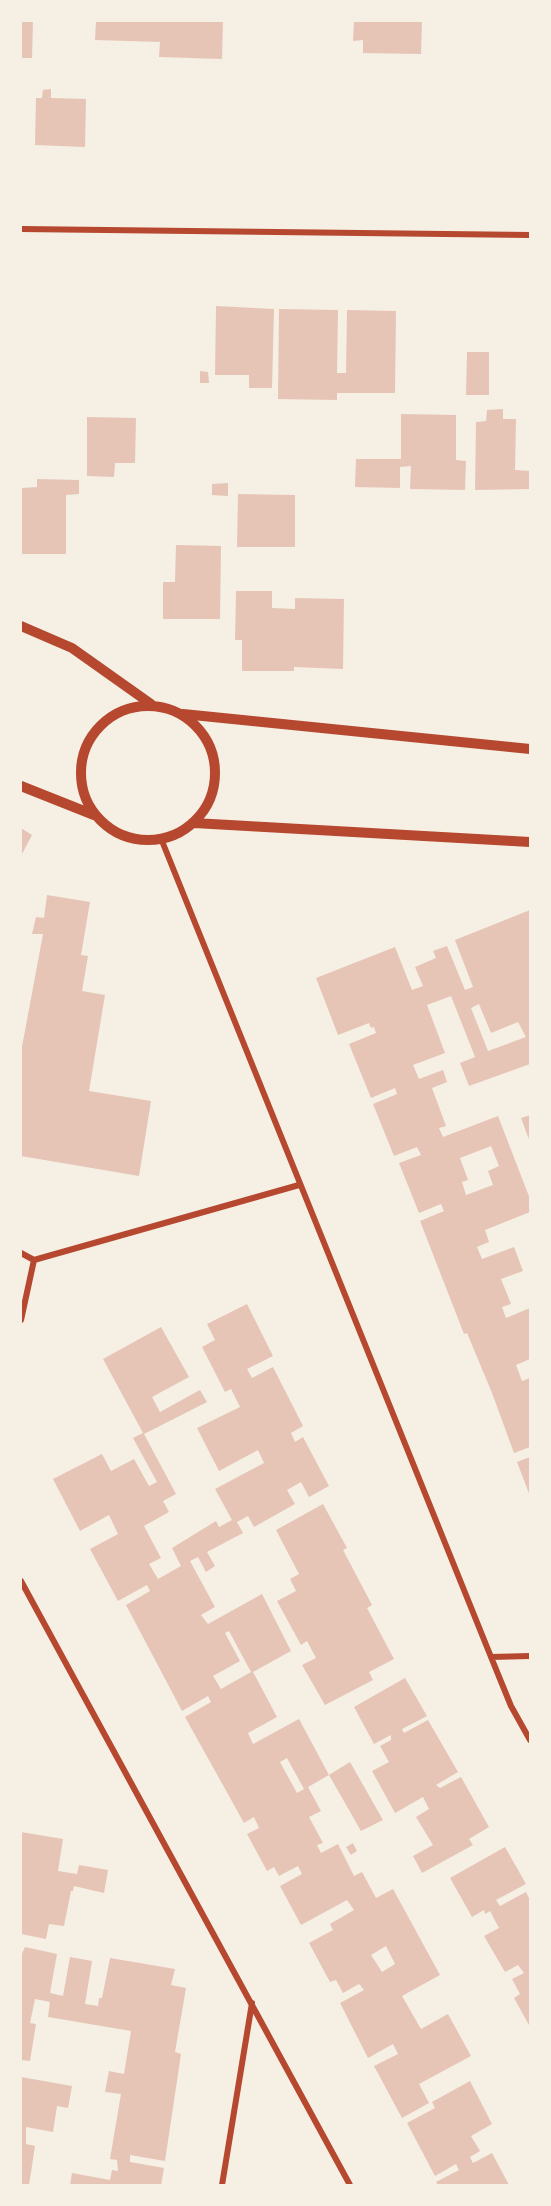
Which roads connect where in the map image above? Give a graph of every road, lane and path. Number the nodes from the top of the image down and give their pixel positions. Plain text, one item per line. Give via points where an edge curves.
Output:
1 (21, 230) edge
2 (530, 235) edge
3 (21, 626) edge
4 (151, 704) junction
5 (183, 714) junction
6 (530, 749) edge
7 (21, 786) edge
8 (94, 815) junction
9 (194, 824) junction
10 (162, 840) junction
11 (530, 842) edge
12 (299, 1185) junction
13 (21, 1253) edge
14 (34, 1260) junction
15 (21, 1320) edge
16 (21, 1581) edge
17 (530, 1656) edge
18 (491, 1657) junction
19 (530, 1740) edge
20 (252, 2002) junction
21 (222, 2185) edge
22 (350, 2185) edge

1 - 2 street
3 - 4 street via 72,648
4 - 5 street
4 - 8 street via 130,706 109,716 88,740 80,774
5 - 6 street
5 - 9 street via 202,732 215,759 215,791
7 - 8 street
8 - 10 street via 124,838
9 - 10 street
9 - 11 street
10 - 12 street
12 - 14 street
12 - 18 street
13 - 14 street
14 - 15 street
16 - 20 street
17 - 18 street
18 - 19 street
20 - 21 street
20 - 22 street

